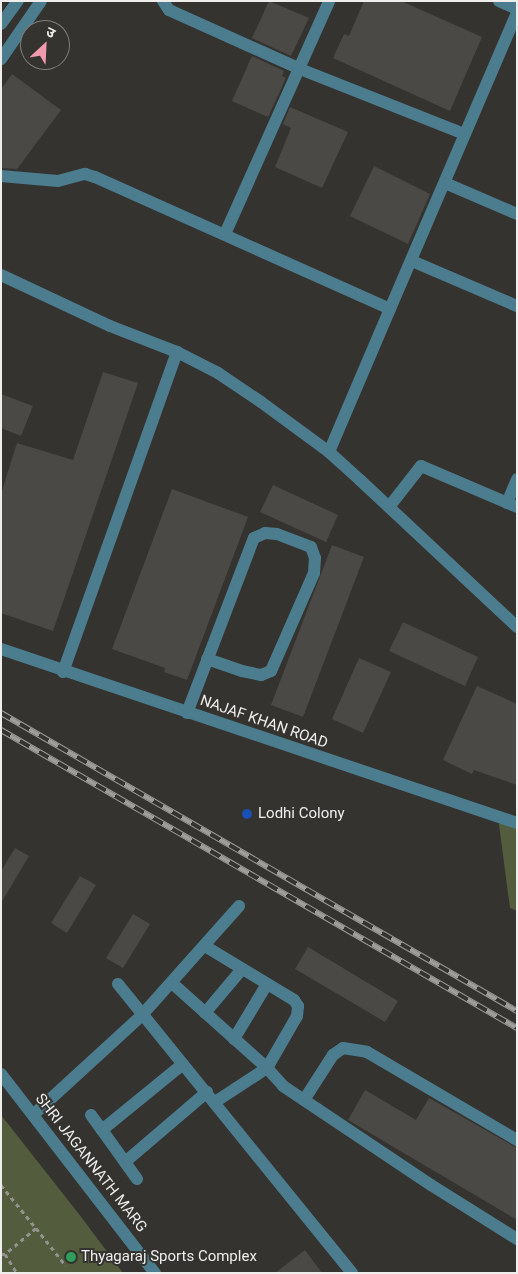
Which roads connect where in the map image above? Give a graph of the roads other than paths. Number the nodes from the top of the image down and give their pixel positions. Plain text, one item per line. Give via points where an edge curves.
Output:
1 (18, 1) edge
2 (41, 1) edge
3 (163, 1) edge
4 (329, 1) edge
5 (499, 1) edge
6 (517, 11) edge
7 (1, 24) edge
8 (1, 59) edge
9 (300, 69) junction
10 (464, 134) junction
11 (1, 176) edge
12 (445, 183) junction
13 (517, 214) edge
14 (226, 234) junction
15 (412, 261) junction
16 (1, 275) edge
17 (517, 306) edge
18 (390, 309) junction
19 (177, 352) junction
20 (329, 452) junction
21 (517, 480) edge
22 (512, 505) edge
23 (389, 507) junction
24 (517, 627) edge
25 (1, 649) edge
26 (208, 659) junction
27 (63, 672) junction
28 (187, 713) junction
29 (517, 823) edge
30 (239, 906) dead end
31 (205, 946) junction
32 (242, 969) junction
33 (172, 983) junction
34 (118, 984) dead end
35 (267, 984) junction
36 (205, 1013) junction
37 (142, 1015) junction
38 (234, 1039) junction
39 (183, 1064) junction
40 (267, 1068) junction
41 (1, 1074) edge
42 (211, 1097) junction
43 (304, 1100) junction
44 (32, 1115) junction
45 (91, 1115) dead end
46 (102, 1130) junction
47 (517, 1140) edge
48 (125, 1162) junction
49 (137, 1179) dead end
50 (517, 1239) edge
51 (155, 1273) edge
52 (352, 1273) edge

1 - 7 street
2 - 8 street
3 - 9 street via 169,10
4 - 9 street
5 - 6 street
6 - 10 street
9 - 10 street
9 - 14 street
10 - 12 street
11 - 14 street via 58,181 85,174
12 - 13 street
12 - 15 street
14 - 18 street
15 - 17 street
15 - 18 street
16 - 19 street via 110,326
18 - 20 street
19 - 20 street via 218,373
19 - 27 street
20 - 23 street
21 - 22 street
22 - 23 street via 421,466
23 - 24 street
25 - 27 street, NAJAF KHAN ROAD
26 - 26 street via 254,538 265,533 277,534 311,547 315,558 314,574 271,671 261,675
26 - 28 street
27 - 28 street, NAJAF KHAN ROAD
28 - 29 street, NAJAF KHAN ROAD
30 - 31 street
31 - 32 street
31 - 33 street
32 - 35 street
32 - 36 street
33 - 36 street
33 - 37 street
34 - 37 street
35 - 38 street
35 - 40 street via 294,1000 298,1006 297,1016
36 - 38 street
37 - 39 street
37 - 44 street
38 - 40 street
39 - 42 street
39 - 46 street
40 - 42 street
40 - 43 street via 283,1086
41 - 44 street, SHRI JAGANNATH MARG
42 - 48 street
42 - 52 street
43 - 47 street via 333,1055 343,1048 366,1052
43 - 50 street
44 - 51 street, SHRI JAGANNATH MARG
45 - 46 street
46 - 48 street
48 - 49 street

